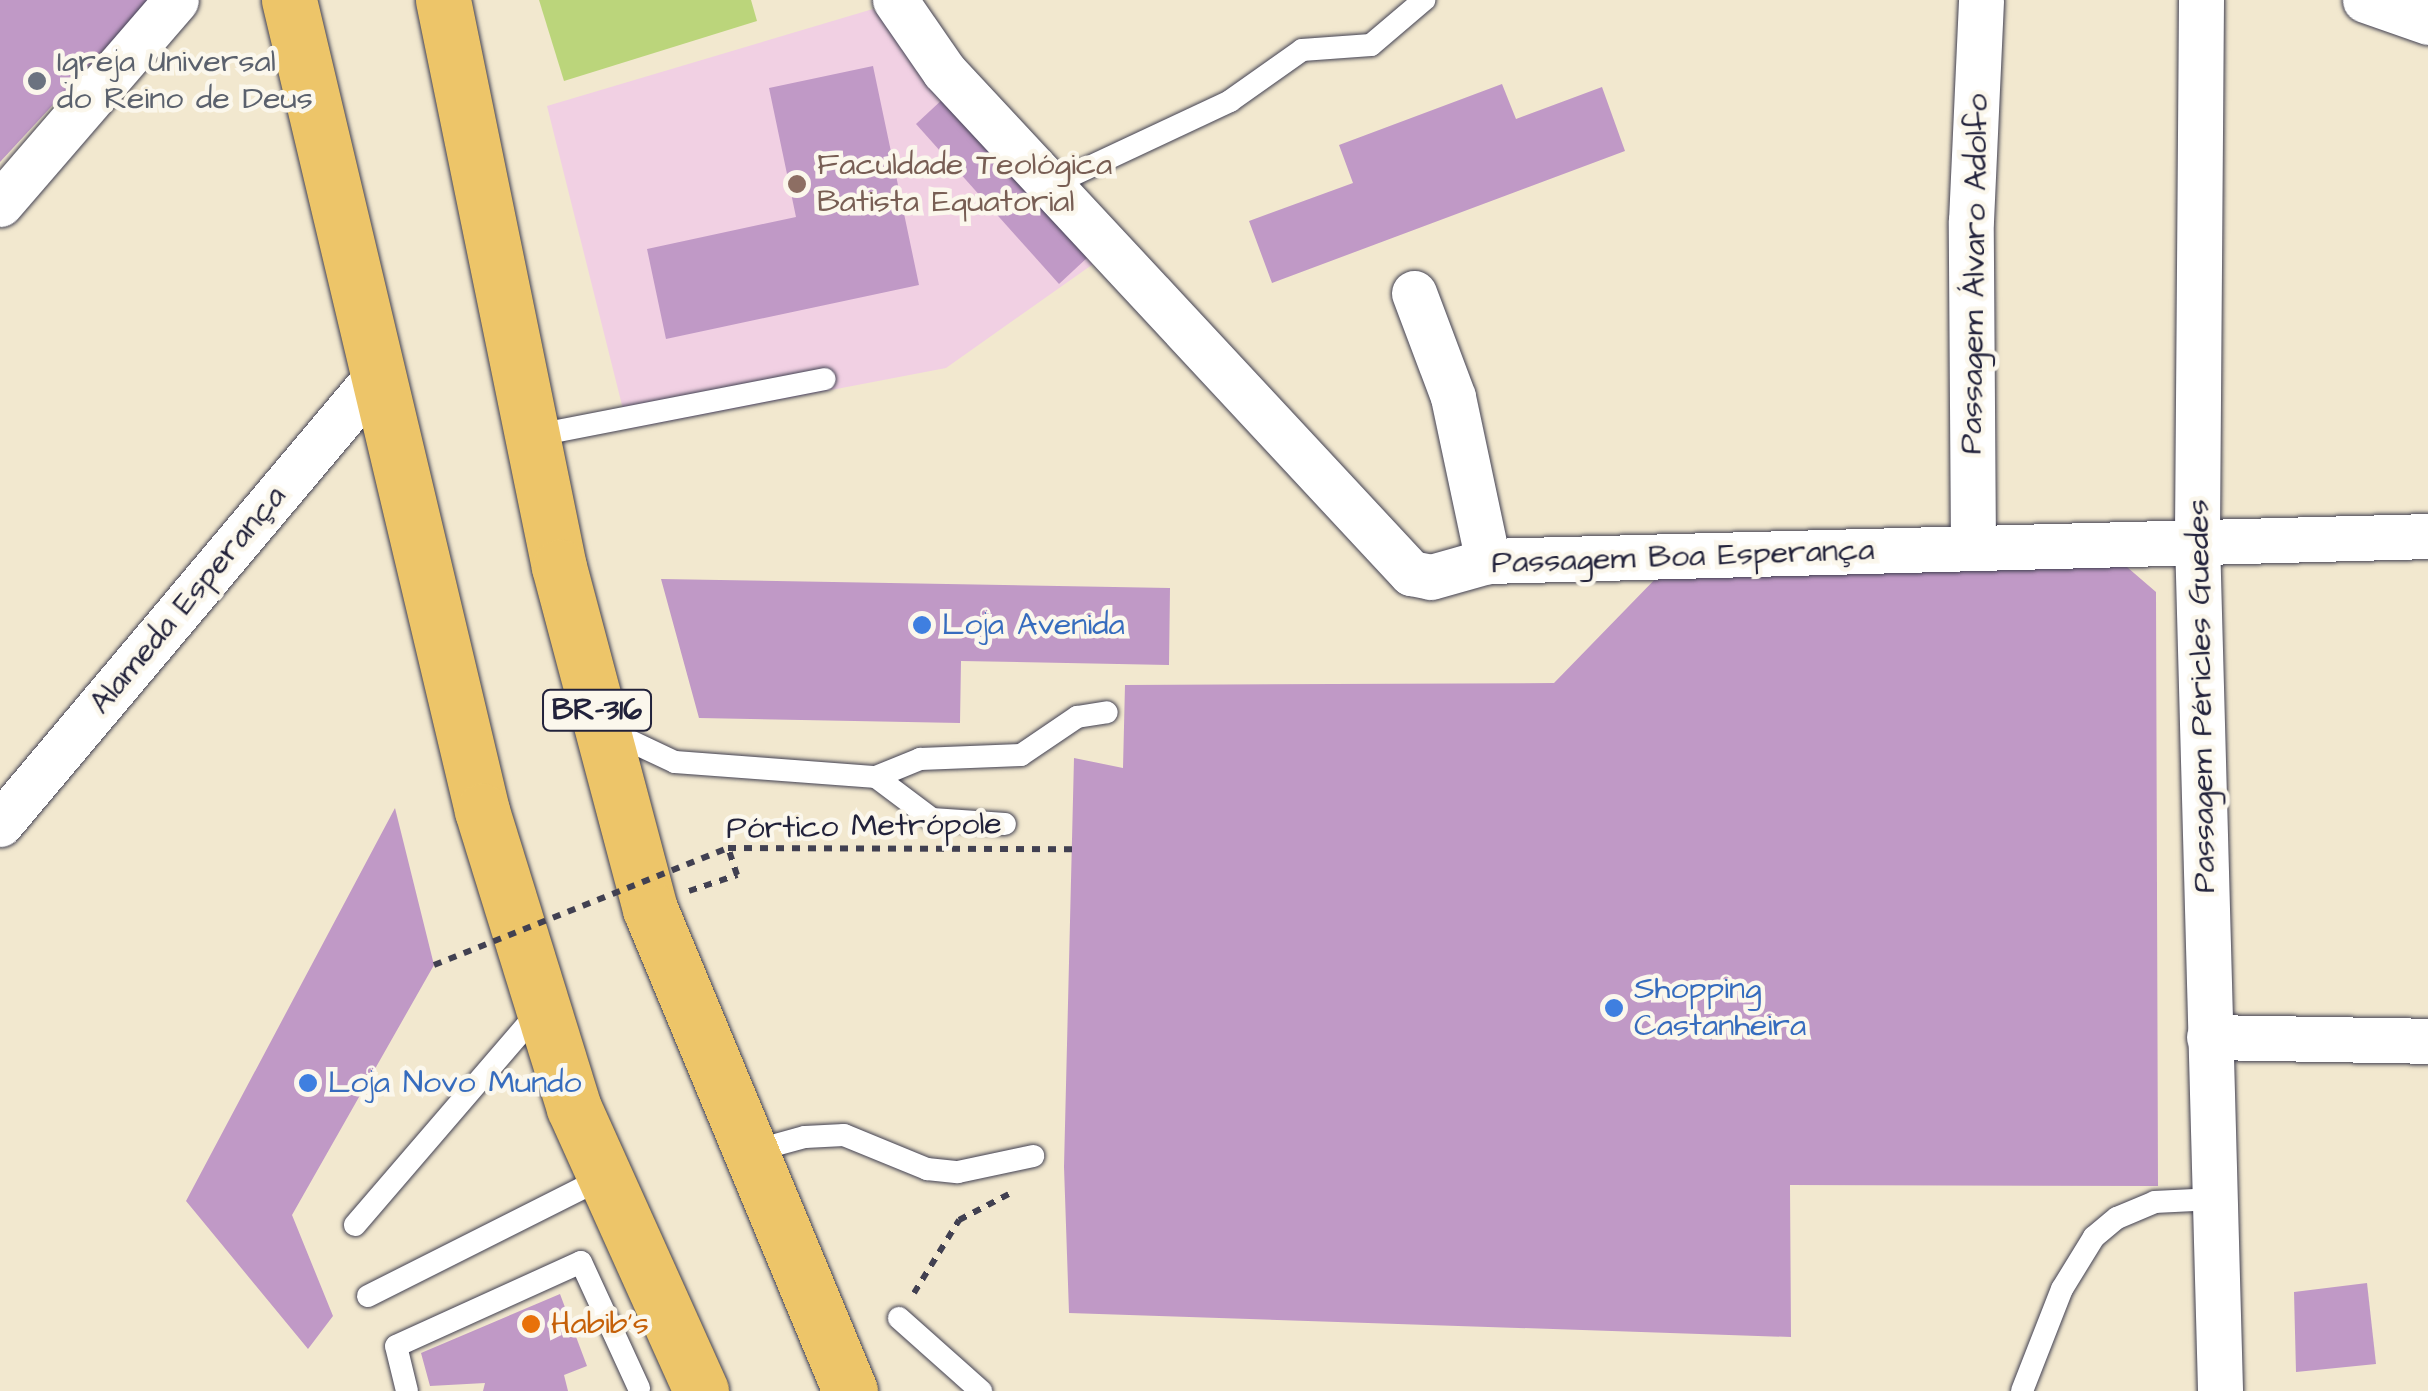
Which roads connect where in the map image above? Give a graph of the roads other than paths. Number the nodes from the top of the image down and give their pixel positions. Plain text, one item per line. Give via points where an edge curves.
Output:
1 (176, 0) edge
2 (289, 0) edge
3 (442, 0) edge
4 (895, 0) edge
5 (1424, 0) edge
6 (1981, 0) edge
7 (2201, 0) edge
8 (2366, 0) edge
9 (2428, 22) edge
10 (1051, 184) junction
11 (0, 204) edge
12 (1414, 293) dead end
13 (376, 377) junction
14 (825, 379) dead end
15 (532, 436) junction
16 (2428, 536) edge
17 (2197, 538) junction
18 (1973, 548) junction
19 (1488, 560) junction
20 (1107, 712) dead end
21 (602, 727) junction
22 (876, 777) junction
23 (0, 824) edge
24 (1006, 824) dead end
25 (543, 1008) junction
26 (2209, 1037) junction
27 (2428, 1041) edge
28 (747, 1153) junction
29 (1033, 1156) dead end
30 (605, 1177) junction
31 (2214, 1198) junction
32 (355, 1224) dead end
33 (368, 1296) dead end
34 (899, 1318) road end
35 (665, 1381) edge
36 (407, 1391) edge
37 (850, 1391) edge
38 (982, 1391) edge
39 (2022, 1391) edge
40 (2220, 1391) edge

1 - 11 street
2 - 13 highway
3 - 15 highway, BR-316
4 - 10 street, Passagem Boa Esperança via 944,71
5 - 10 lane via 1372,46 1302,50 1230,100
6 - 18 street, Passagem Álvaro Adolfo via 1971,221
7 - 17 street, Passagem Péricles Guedes
8 - 9 street
10 - 19 street, Passagem Boa Esperança via 1395,560 1431,577
12 - 19 street via 1453,398
13 - 23 street, Alameda Esperança
13 - 25 highway via 482,811
14 - 15 lane
15 - 21 highway, BR-316
16 - 17 street, Passagem Boa Esperança
17 - 18 street, Passagem Boa Esperança
17 - 26 street, Passagem Péricles Guedes
18 - 19 street, Passagem Boa Esperança
20 - 22 lane via 1076,717 1021,755 920,759
21 - 22 lane via 675,762
21 - 28 highway, BR-316 via 650,909
22 - 24 lane via 932,819
25 - 30 highway via 574,1108
25 - 32 lane
26 - 27 street
26 - 31 street, Passagem Péricles Guedes
28 - 29 lane via 804,1136 844,1136 927,1169 958,1172
28 - 37 highway, BR-316
30 - 33 lane
30 - 35 highway
31 - 39 lane via 2155,1202 2116,1218 2094,1236 2062,1288
31 - 40 street, Passagem Péricles Guedes
34 - 38 lane
35 - 36 lane via 581,1262 396,1346

